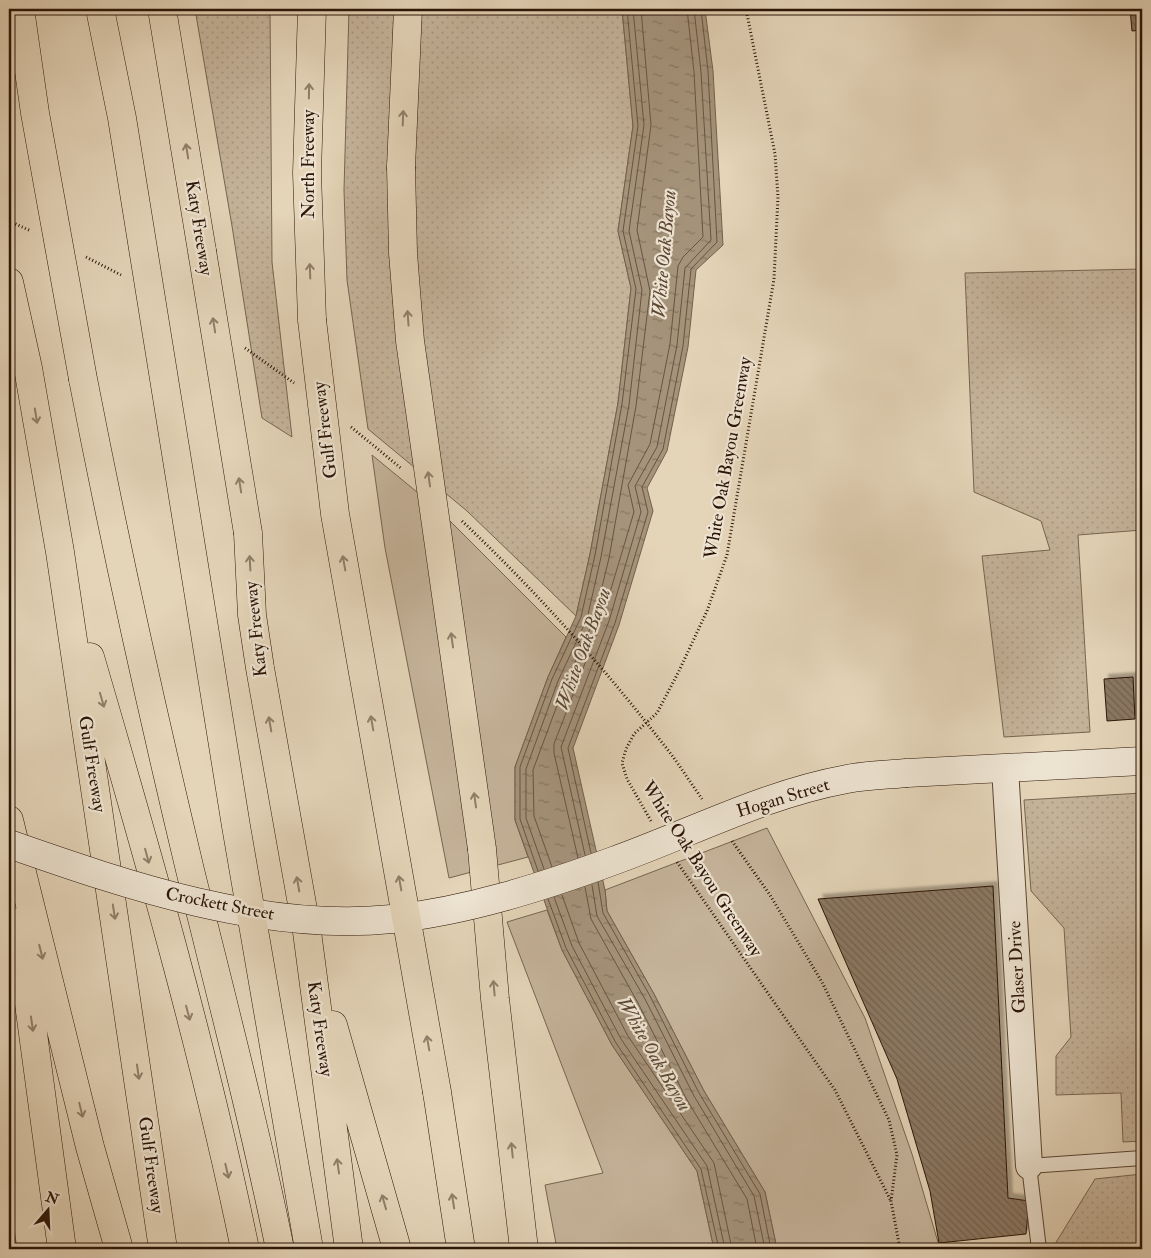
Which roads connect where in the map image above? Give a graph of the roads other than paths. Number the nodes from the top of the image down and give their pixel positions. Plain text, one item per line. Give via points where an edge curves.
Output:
1 (20, 9) edge
2 (100, 9) edge
3 (162, 9) edge
4 (312, 9) edge
5 (408, 9) edge
6 (9, 282) edge
7 (312, 320) joint
8 (60, 552) junction
9 (1142, 762) edge
10 (1005, 768) junction
11 (9, 820) edge
12 (9, 844) edge
13 (9, 854) edge
14 (438, 910) joint
15 (307, 932) junction
16 (1142, 1158) edge
17 (1029, 1166) junction
18 (62, 1249) edge
19 (119, 1249) edge
20 (163, 1249) edge
21 (244, 1249) edge
22 (280, 1249) edge
23 (309, 1249) edge
24 (350, 1249) edge
25 (397, 1249) edge
26 (461, 1249) edge
27 (524, 1249) edge
28 (1039, 1249) edge

1 - 22 highway, bridge via 35,113 114,538
2 - 23 highway, bridge via 122,118 236,826
15 -> 3 highway, Katy Freeway, bridge via 260,668 252,614 248,533
7 -> 4 highway, North Freeway via 307,173
27 -> 5 highway, bridge via 495,999 482,849 410,341 403,252 402,167
6 -> 8 highway, Gulf Freeway via 28,368
26 -> 7 highway, Gulf Freeway, bridge via 335,514
8 -> 20 highway, Gulf Freeway
8 -> 21 highway via 143,842 219,1135
9 - 10 main road, Hogan Street
10 - 14 main road, Hogan Street, bridge via 847,779 748,807 613,861 501,898
10 - 17 street, Glaser Drive
11 -> 19 highway via 90,1147
12 - 14 main road, Crockett Street, bridge via 137,886 233,910 348,920 392,919
13 -> 18 highway
24 -> 15 highway, Katy Freeway
25 -> 15 highway
16 - 17 lane
17 - 28 lane

